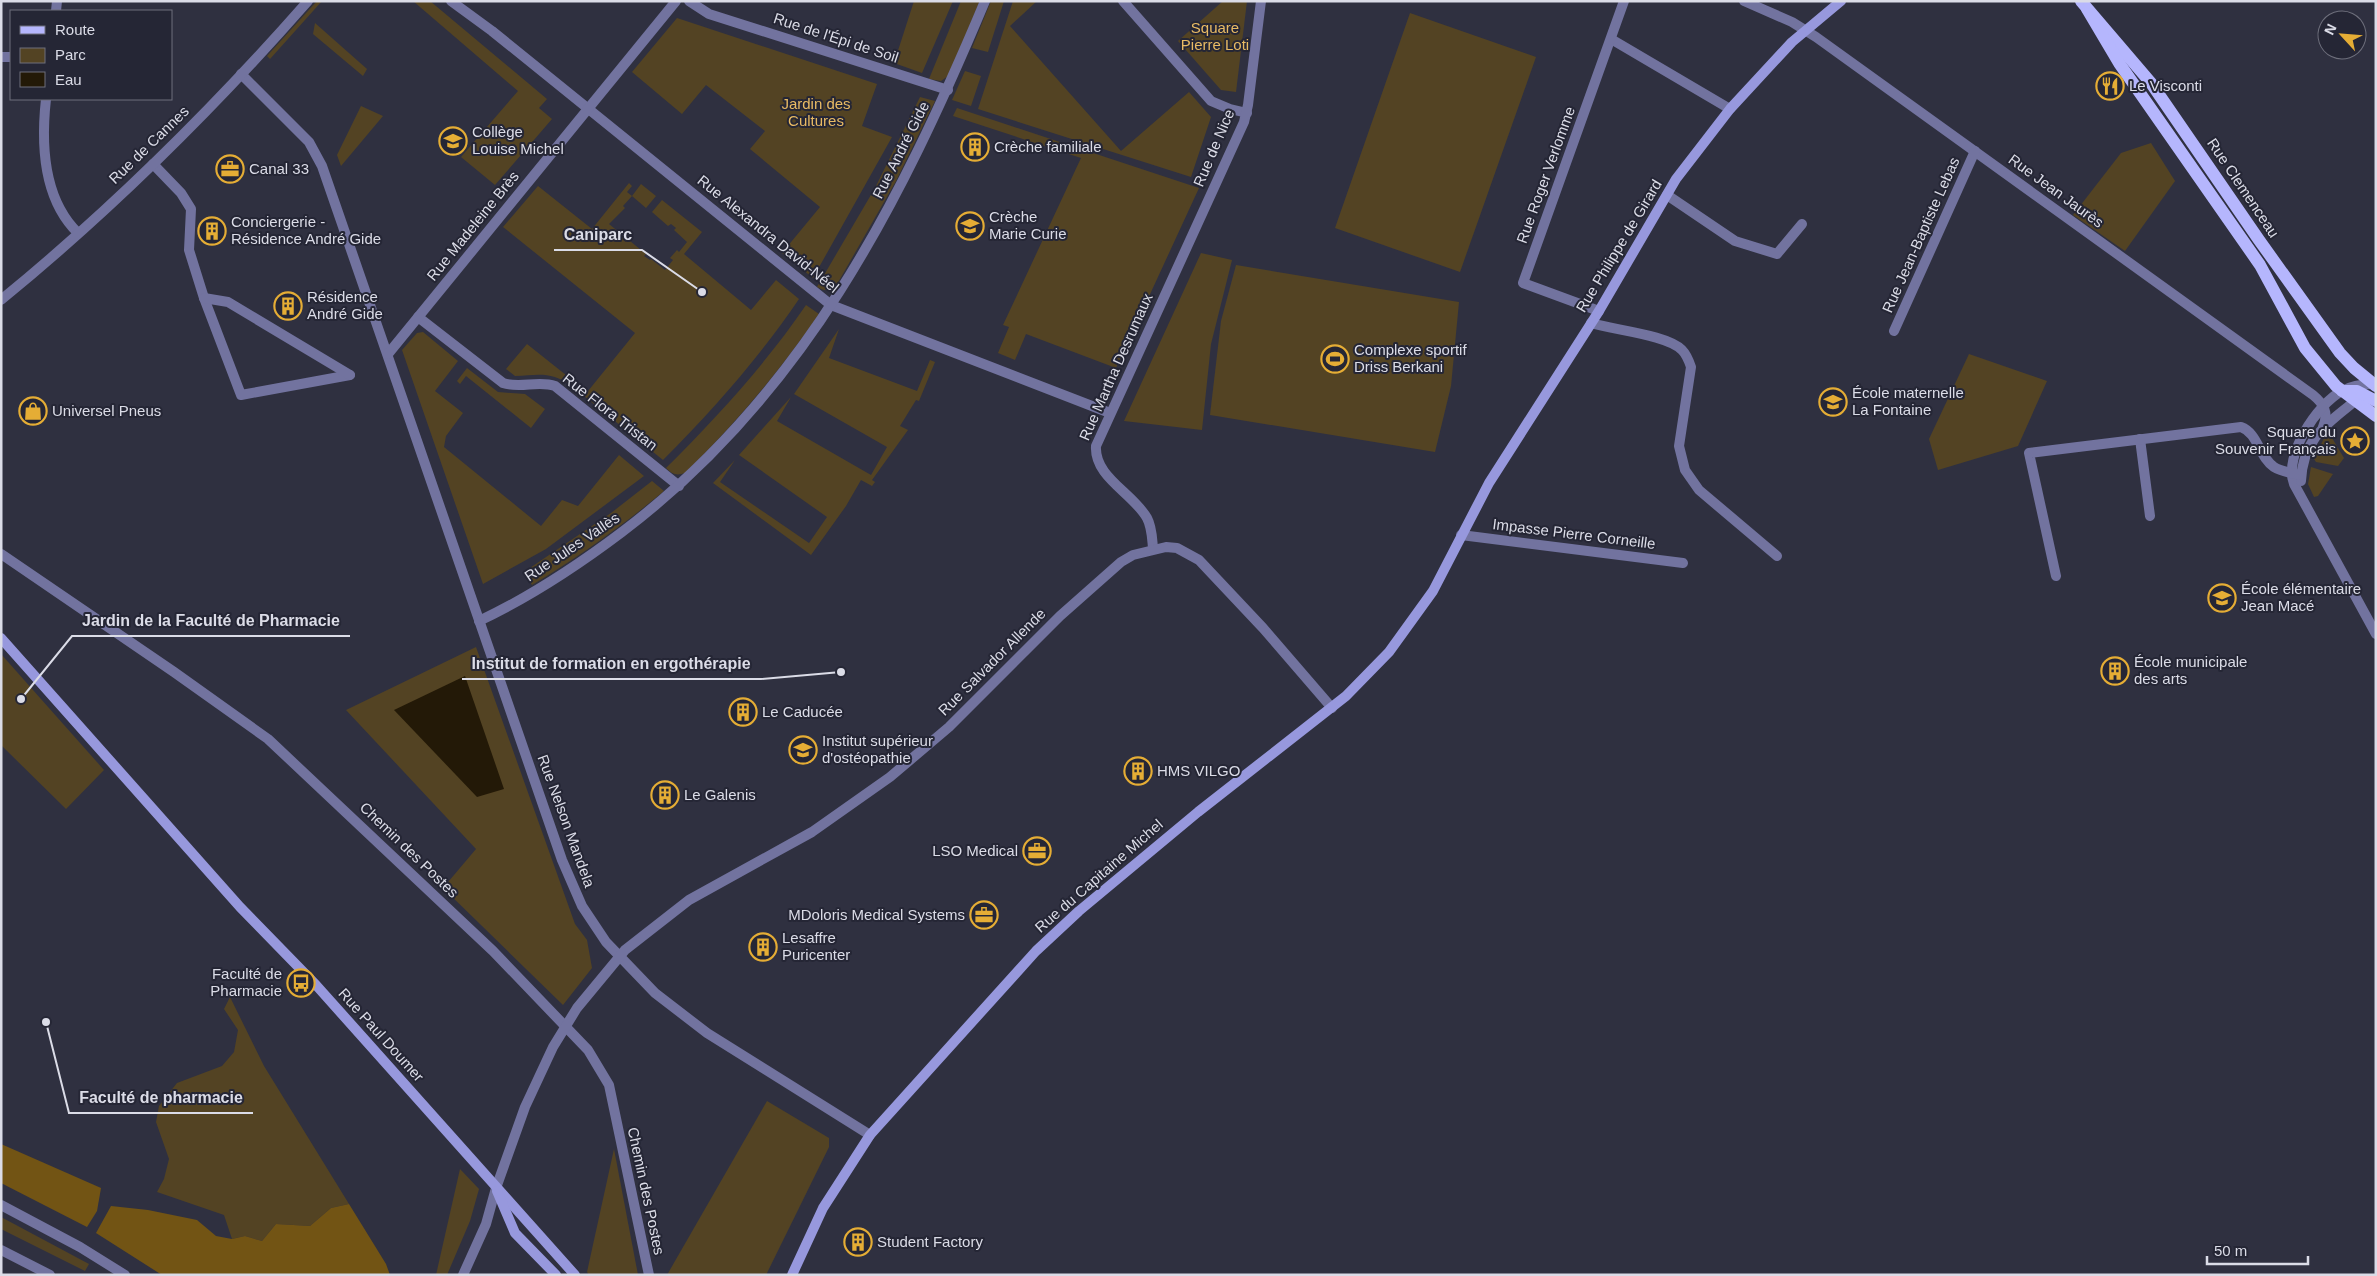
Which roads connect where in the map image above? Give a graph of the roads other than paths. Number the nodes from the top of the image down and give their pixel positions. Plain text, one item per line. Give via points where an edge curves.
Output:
1 (308, 1) edge
2 (450, 1) edge
3 (676, 1) edge
4 (689, 1) edge
5 (985, 1) edge
6 (1123, 1) edge
7 (1261, 1) edge
8 (1624, 1) edge
9 (1744, 1) edge
10 (1840, 1) edge
11 (2084, 5) edge
12 (1805, 29) junction
13 (1611, 39) junction
14 (241, 74) junction
15 (948, 90) junction
16 (46, 100) edge
17 (589, 109) junction
18 (1730, 109) junction
19 (1247, 113) junction
20 (1975, 151) junction
21 (152, 164) junction
22 (1667, 194) junction
23 (1802, 224) dead end
24 (78, 233) junction
25 (1175, 270) joint
26 (204, 298) junction
27 (1, 300) edge
28 (831, 306) junction
29 (1599, 310) junction
30 (418, 317) junction
31 (1591, 323) junction
32 (1894, 331) dead end
33 (388, 354) junction
34 (2368, 389) edge
35 (2342, 391) junction
36 (2376, 401) edge
37 (2324, 406) junction
38 (1110, 414) junction
39 (2376, 416) edge
40 (2323, 426) junction
41 (2140, 439) junction
42 (2296, 474) junction
43 (679, 486) junction
44 (2150, 516) dead end
45 (1461, 535) junction
46 (1153, 548) junction
47 (1, 554) edge
48 (1777, 556) dead end
49 (1683, 563) dead end
50 (2056, 576) dead end
51 (479, 620) junction
52 (2376, 634) edge
53 (1, 638) edge
54 (1332, 708) junction
55 (618, 957) junction
56 (565, 1026) junction
57 (870, 1135) junction
58 (496, 1188) junction
59 (1, 1205) edge
60 (1, 1250) edge
61 (50, 1275) edge
62 (125, 1275) edge
63 (462, 1275) edge
64 (556, 1275) edge
65 (575, 1275) edge
66 (649, 1275) edge
67 (792, 1275) edge

1 - 14 street, Rue de Cannes
2 - 17 street, Rue Alexandra David-Néel
3 - 17 street, Rue Madeleine Brès
4 - 15 street, Rue de l'Épi de Soil via 709,14
5 - 15 street, Rue André Gide
6 - 19 street via 1211,101
7 - 19 street, Rue de Nice
8 - 13 street, Rue Roger Verlomme
9 - 12 street, Rue Jean Jaurès
10 - 12 main road, Rue Philippe de Girard
11 - 34 main road, Rue Clemenceau via 2151,83 2259,240
11 - 35 main road, Rue Clemenceau via 2119,64 2254,257 2305,348
12 - 18 main road, Rue Philippe de Girard
12 - 20 street, Rue Jean Jaurès
13 - 18 street
13 - 29 street, Rue Roger Verlomme via 1523,284
14 - 21 street, Rue de Cannes
14 - 33 street via 305,138 318,156
15 - 28 street, Rue André Gide via 901,186
16 - 24 street via 43,132 46,167 60,210
17 - 28 street, Rue Alexandra David-Néel
17 - 30 street, Rue Madeleine Brès
18 - 22 main road, Rue Philippe de Girard
19 - 25 street, Rue de Nice
20 - 32 street, Rue Jean-Baptiste Lebas
20 - 37 street, Rue Jean Jaurès
21 - 24 street, Rue de Cannes
21 - 26 street via 181,193 191,210 189,250
22 - 23 street via 1735,241 1777,254
22 - 29 main road, Rue Philippe de Girard
24 - 27 street, Rue de Cannes
25 - 38 street, Rue Martha Desrumaux
26 - 26 street via 241,395 350,375 228,302
28 - 38 street, Rue Alexandra David-Néel
28 - 43 street, Rue Jules Vallès via 754,410
29 - 31 main road, Rue Philippe de Girard
30 - 33 street, Rue Madeleine Brès
30 - 43 street, Rue Flora Tristan via 503,384 555,386
31 - 45 main road, Rue Philippe de Girard via 1489,483
31 - 48 street via 1658,338 1682,349 1691,367 1679,446 1684,470 1699,490
33 - 51 street
34 - 35 main road
34 - 36 main road
34 - 39 main road, Rue Clemenceau
34 - 40 street
35 - 37 street
37 - 40 street via 2326,417
37 - 42 street via 2303,436 2294,456
38 - 46 street, Rue Martha Desrumaux via 1096,446 1096,457 1102,468 1146,516
40 - 42 street
41 - 42 street via 2241,427 2249,432 2271,464
41 - 44 street
41 - 50 street via 2029,453
42 - 52 street via 2294,484
43 - 51 street, Rue Jules Vallès via 580,563 527,596
45 - 49 street, Impasse Pierre Corneille
45 - 54 main road, Rue du Capitaine Michel via 1433,591 1406,631 1366,677
46 - 54 street, Rue Salvador Allende via 1177,548 1203,564
46 - 55 street, Rue Salvador Allende via 1133,555 1102,578 932,742 882,783 791,845 689,900 645,932
47 - 56 street, Chemin des Postes via 268,739 493,951
51 - 55 street, Rue Nelson Mandela via 572,884 594,924
53 - 58 main road, Rue Paul Doumer
54 - 57 main road, Rue du Capitaine Michel via 1198,812 1049,938
55 - 56 street, Rue Salvador Allende
55 - 57 street, Rue Nelson Mandela via 686,1018
56 - 58 street, Rue Salvador Allende via 534,1085
56 - 66 street, Chemin des Postes via 588,1050 609,1085
57 - 67 main road, Rue du Capitaine Michel via 823,1208
58 - 63 street, Rue Salvador Allende via 486,1224
58 - 64 main road, Rue Paul Doumer via 515,1233
58 - 65 main road, Rue Paul Doumer
59 - 62 street
60 - 61 street

